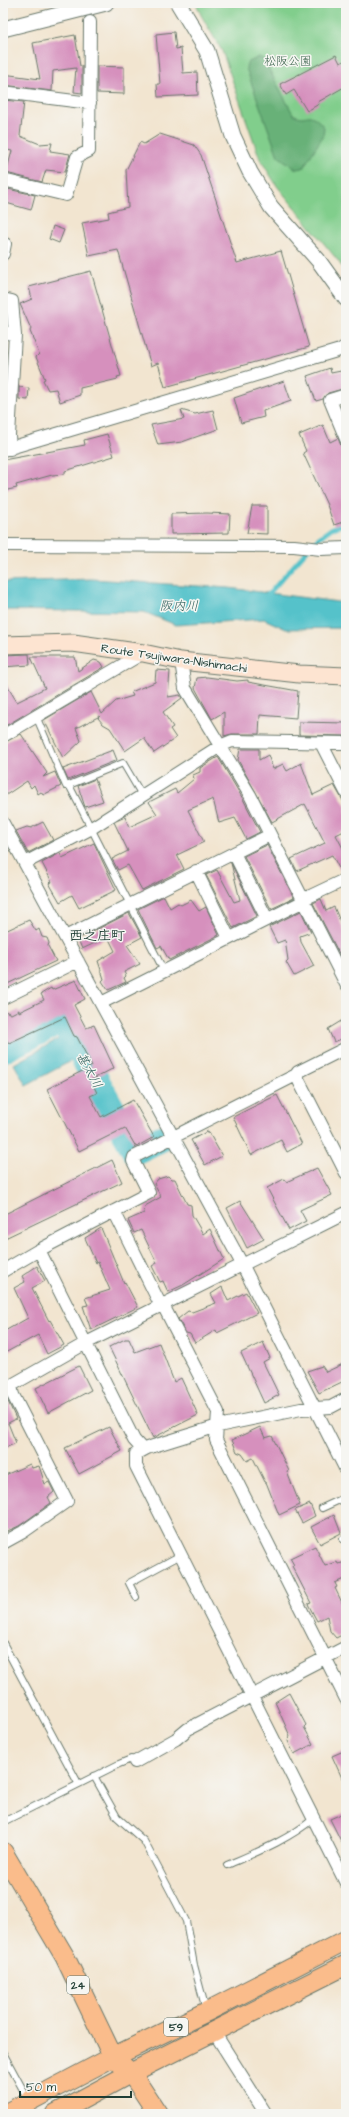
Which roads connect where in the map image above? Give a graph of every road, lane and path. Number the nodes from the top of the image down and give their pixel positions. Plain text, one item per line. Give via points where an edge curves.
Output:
1 (106, 3) edge
2 (178, 3) edge
3 (90, 22) dead end
4 (3, 29) edge
5 (3, 92) edge
6 (90, 103) junction
7 (3, 180) edge
8 (3, 243) edge
9 (3, 254) edge
10 (3, 299) edge
11 (346, 299) edge
12 (3, 332) edge
13 (15, 335) junction
14 (346, 346) edge
15 (346, 395) edge
16 (346, 439) edge
17 (7, 449) edge
18 (3, 545) edge
19 (346, 548) edge
20 (3, 645) edge
21 (143, 653) junction
22 (181, 662) junction
23 (346, 676) edge
24 (36, 716) junction
25 (3, 736) edge
26 (322, 743) junction
27 (346, 743) edge
28 (220, 746) junction
29 (69, 785) junction
30 (346, 792) edge
31 (143, 797) junction
32 (3, 824) edge
33 (90, 829) junction
34 (270, 835) junction
35 (234, 853) junction
36 (25, 863) junction
37 (196, 872) junction
38 (346, 882) edge
39 (304, 900) junction
40 (130, 905) junction
41 (267, 919) junction
42 (65, 937) junction
43 (229, 938) junction
44 (78, 961) junction
45 (164, 972) junction
46 (346, 984) edge
47 (3, 998) edge
48 (101, 1003) junction
49 (346, 1048) edge
50 (296, 1075) junction
51 (174, 1138) junction
52 (346, 1174) edge
53 (114, 1211) junction
54 (346, 1213) edge
55 (39, 1250) junction
56 (242, 1264) junction
57 (3, 1271) edge
58 (162, 1306) junction
59 (86, 1343) junction
60 (7, 1388) edge
61 (346, 1399) edge
62 (315, 1409) junction
63 (218, 1426) junction
64 (143, 1450) junction
65 (346, 1470) edge
66 (346, 1497) edge
67 (322, 1508) dead end
68 (3, 1543) edge
69 (180, 1556) junction
70 (136, 1597) dead end
71 (3, 1643) edge
72 (346, 1647) edge
73 (325, 1658) junction
74 (252, 1695) junction
75 (346, 1699) edge
76 (135, 1762) joint
77 (94, 1776) junction
78 (78, 1782) junction
79 (313, 1819) junction
80 (3, 1822) edge
81 (3, 1852) edge
82 (227, 1865) dead end
83 (346, 1883) edge
84 (346, 1940) edge
85 (346, 1965) edge
86 (206, 2012) junction
87 (214, 2032) junction
88 (3, 2053) edge
89 (113, 2057) junction
90 (131, 2073) junction
91 (29, 2102) junction
92 (6, 2114) edge
93 (57, 2114) edge
94 (158, 2114) edge
95 (266, 2114) edge

1 - 4 street
2 - 11 street via 207,51 233,136 250,172 271,207 318,260
3 - 6 street
5 - 6 street
6 - 7 street via 89,151 77,157 66,195
8 - 9 street
10 - 13 street via 12,301
12 - 13 street
13 - 17 street
14 - 17 street via 340,350
15 - 16 street via 330,400
18 - 19 street
20 - 21 main road, Route Tsujiwara-Nishimachi via 73,643
21 - 22 main road, Route Tsujiwara-Nishimachi
21 - 24 street
22 - 23 main road, Route Tsujiwara-Nishimachi
22 - 28 street via 185,688
24 - 25 street
24 - 29 lane via 66,786
26 - 27 street
26 - 28 street via 232,741
26 - 30 street
28 - 31 street
28 - 34 street via 250,795
29 - 31 lane via 123,763
29 - 33 lane
31 - 33 street
32 - 36 street
33 - 36 street
33 - 40 lane
34 - 35 street
34 - 39 street
35 - 37 street
35 - 41 street
36 - 42 street
37 - 40 street
37 - 43 street
38 - 39 street via 342,881
39 - 41 street
39 - 46 street
40 - 42 street
40 - 45 lane
41 - 43 street
42 - 44 street
43 - 45 street
44 - 47 street
44 - 48 street
45 - 48 street
48 - 51 street
49 - 50 street
50 - 51 street
50 - 52 street
51 - 53 street via 134,1157 133,1161 149,1193
51 - 56 street
53 - 55 street
53 - 58 street
54 - 56 street
55 - 57 street
55 - 59 street
56 - 58 street
56 - 62 street
58 - 59 street
58 - 63 street via 218,1412
59 - 60 street
59 - 64 street via 134,1440
60 - 68 street via 68,1501
61 - 62 street via 331,1407
62 - 63 street via 302,1409
62 - 65 street
63 - 64 street
63 - 73 street via 216,1440
64 - 69 street via 136,1454 136,1466
66 - 67 lane
69 - 70 lane via 129,1583
69 - 74 street
71 - 78 lane
72 - 73 street
73 - 74 street
73 - 75 street
74 - 76 street via 188,1729 176,1739
74 - 79 street
76 - 77 lane via 132,1759
77 - 78 lane
77 - 86 lane via 117,1818 144,1841 186,1921
78 - 80 lane
79 - 82 lane via 270,1846
79 - 83 street
81 - 89 main road, 24 via 65,1957
84 - 86 main road, 59
85 - 87 main road, 59
86 - 89 main road, 59
87 - 90 main road, 59
87 - 95 street
88 - 91 lane
89 - 90 main road, 24
89 - 91 main road, 59
90 - 93 main road, 59
90 - 94 main road, 24
91 - 92 main road, 59

